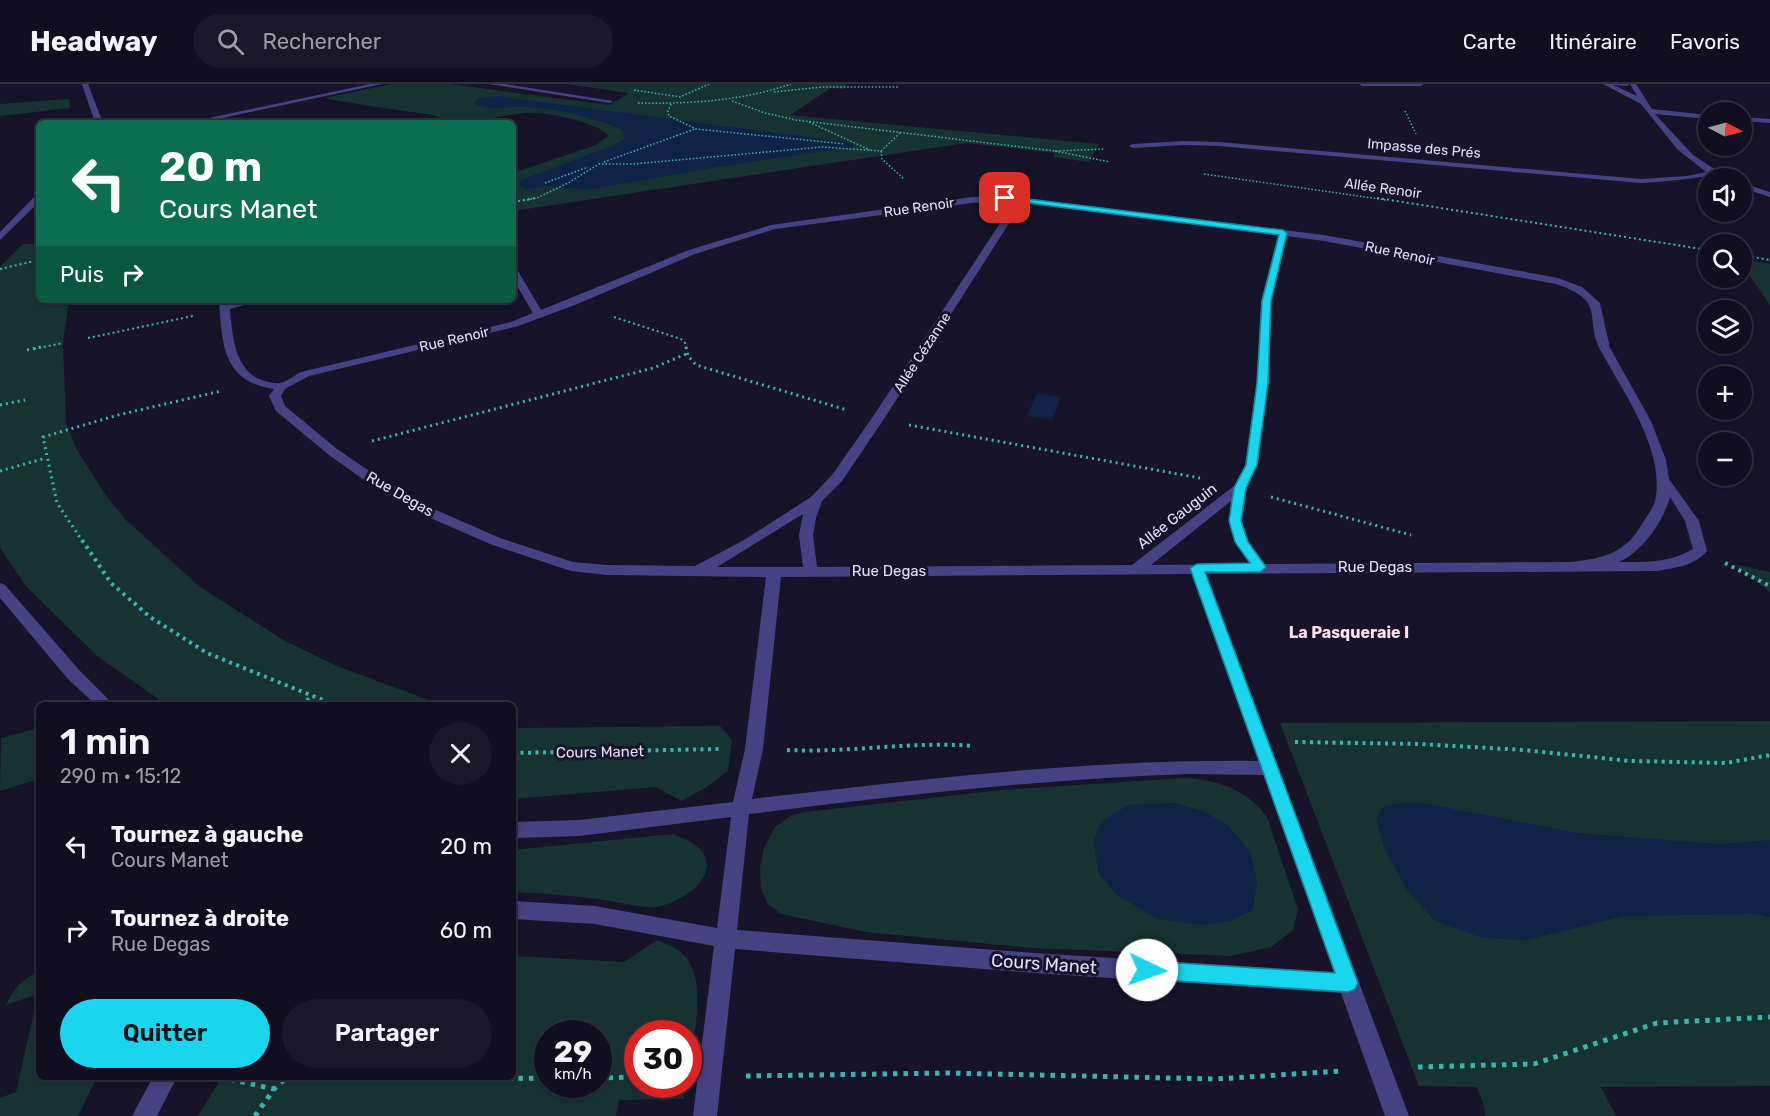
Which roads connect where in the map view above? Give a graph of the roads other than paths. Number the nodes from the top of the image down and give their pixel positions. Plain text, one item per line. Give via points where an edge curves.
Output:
1 (85, 84) edge
2 (379, 84) edge
3 (492, 84) edge
4 (1362, 84) edge
5 (1386, 84) edge
6 (1421, 84) edge
7 (1604, 84) edge
8 (1627, 84) edge
9 (1633, 84) edge
10 (610, 101) road end
11 (1643, 102) junction
12 (1651, 111) junction
13 (1698, 116) edge
14 (218, 117) junction
15 (98, 120) edge
16 (204, 120) edge
17 (230, 120) edge
18 (1752, 120) edge
19 (1770, 121) edge
20 (1133, 146) road end
21 (1705, 168) edge
22 (1698, 176) edge
23 (1752, 189) edge
24 (1770, 195) edge
25 (1020, 199) junction
26 (36, 200) edge
27 (1, 233) edge
28 (1283, 233) junction
29 (516, 276) edge
30 (224, 303) edge
31 (539, 315) junction
32 (281, 387) junction
33 (1663, 479) junction
34 (1240, 488) junction
35 (816, 500) junction
36 (1648, 527) joint
37 (1700, 551) joint
38 (1260, 567) junction
39 (1565, 567) junction
40 (1197, 568) junction
41 (1135, 570) junction
42 (697, 571) junction
43 (774, 572) junction
44 (811, 572) junction
45 (0, 588) edge
46 (103, 702) edge
47 (1270, 768) junction
48 (741, 807) junction
49 (516, 830) edge
50 (516, 910) edge
51 (727, 939) junction
52 (1348, 983) junction
53 (164, 1080) edge
54 (144, 1116) edge
55 (705, 1116) edge
56 (1397, 1116) edge

1 - 15 street
2 - 14 street
3 - 10 street
4 - 5 street
5 - 6 street
7 - 8 street
7 - 11 street
9 - 11 street
11 - 12 street
12 - 13 street
12 - 21 street via 1682,150
14 - 16 street
14 - 17 street
18 - 19 street
20 - 22 street, Impasse des Prés via 1219,144 1641,182
23 - 24 street
25 - 28 street, Rue Renoir
25 - 31 street, Rue Renoir via 972,200 774,227 692,252
25 - 35 street, Allée Cézanne via 852,460
26 - 27 street
28 - 33 street, Rue Renoir via 1550,279 1584,292 1596,304 1602,343 1640,411
28 - 34 street, Allée Gauguin via 1266,301 1263,383 1253,454
29 - 31 street
30 - 32 street via 224,321 242,373 253,381
31 - 32 street, Rue Renoir via 484,332 305,374
32 - 42 street, Rue Degas via 275,396 280,408 376,482 431,513 495,541 571,566
33 - 36 street, Rue Renoir via 1663,498
33 - 37 street, Rue Renoir via 1689,515 1699,537
34 - 38 street, Allée Gauguin via 1235,521 1242,542
34 - 41 street, Allée Gauguin
35 - 42 street, Allée Cézanne
35 - 44 street, Allée Cézanne via 805,528
36 - 39 street, Rue Degas via 1637,545 1621,557
37 - 39 street, Rue Degas via 1682,562 1656,567
38 - 39 street, Rue Degas
38 - 40 street, Rue Degas
40 - 41 street, Rue Degas
40 - 47 street
41 - 44 street, Rue Degas
42 - 43 street, Rue Degas
43 - 44 street, Rue Degas
43 - 48 street via 754,749
45 - 46 street via 74,675
47 - 48 street via 1108,770
47 - 52 street
48 - 49 street via 579,828
48 - 51 street
50 - 51 street, Cours Manet via 595,915
51 - 52 street, Cours Manet
51 - 55 street
52 - 56 street
53 - 54 street

